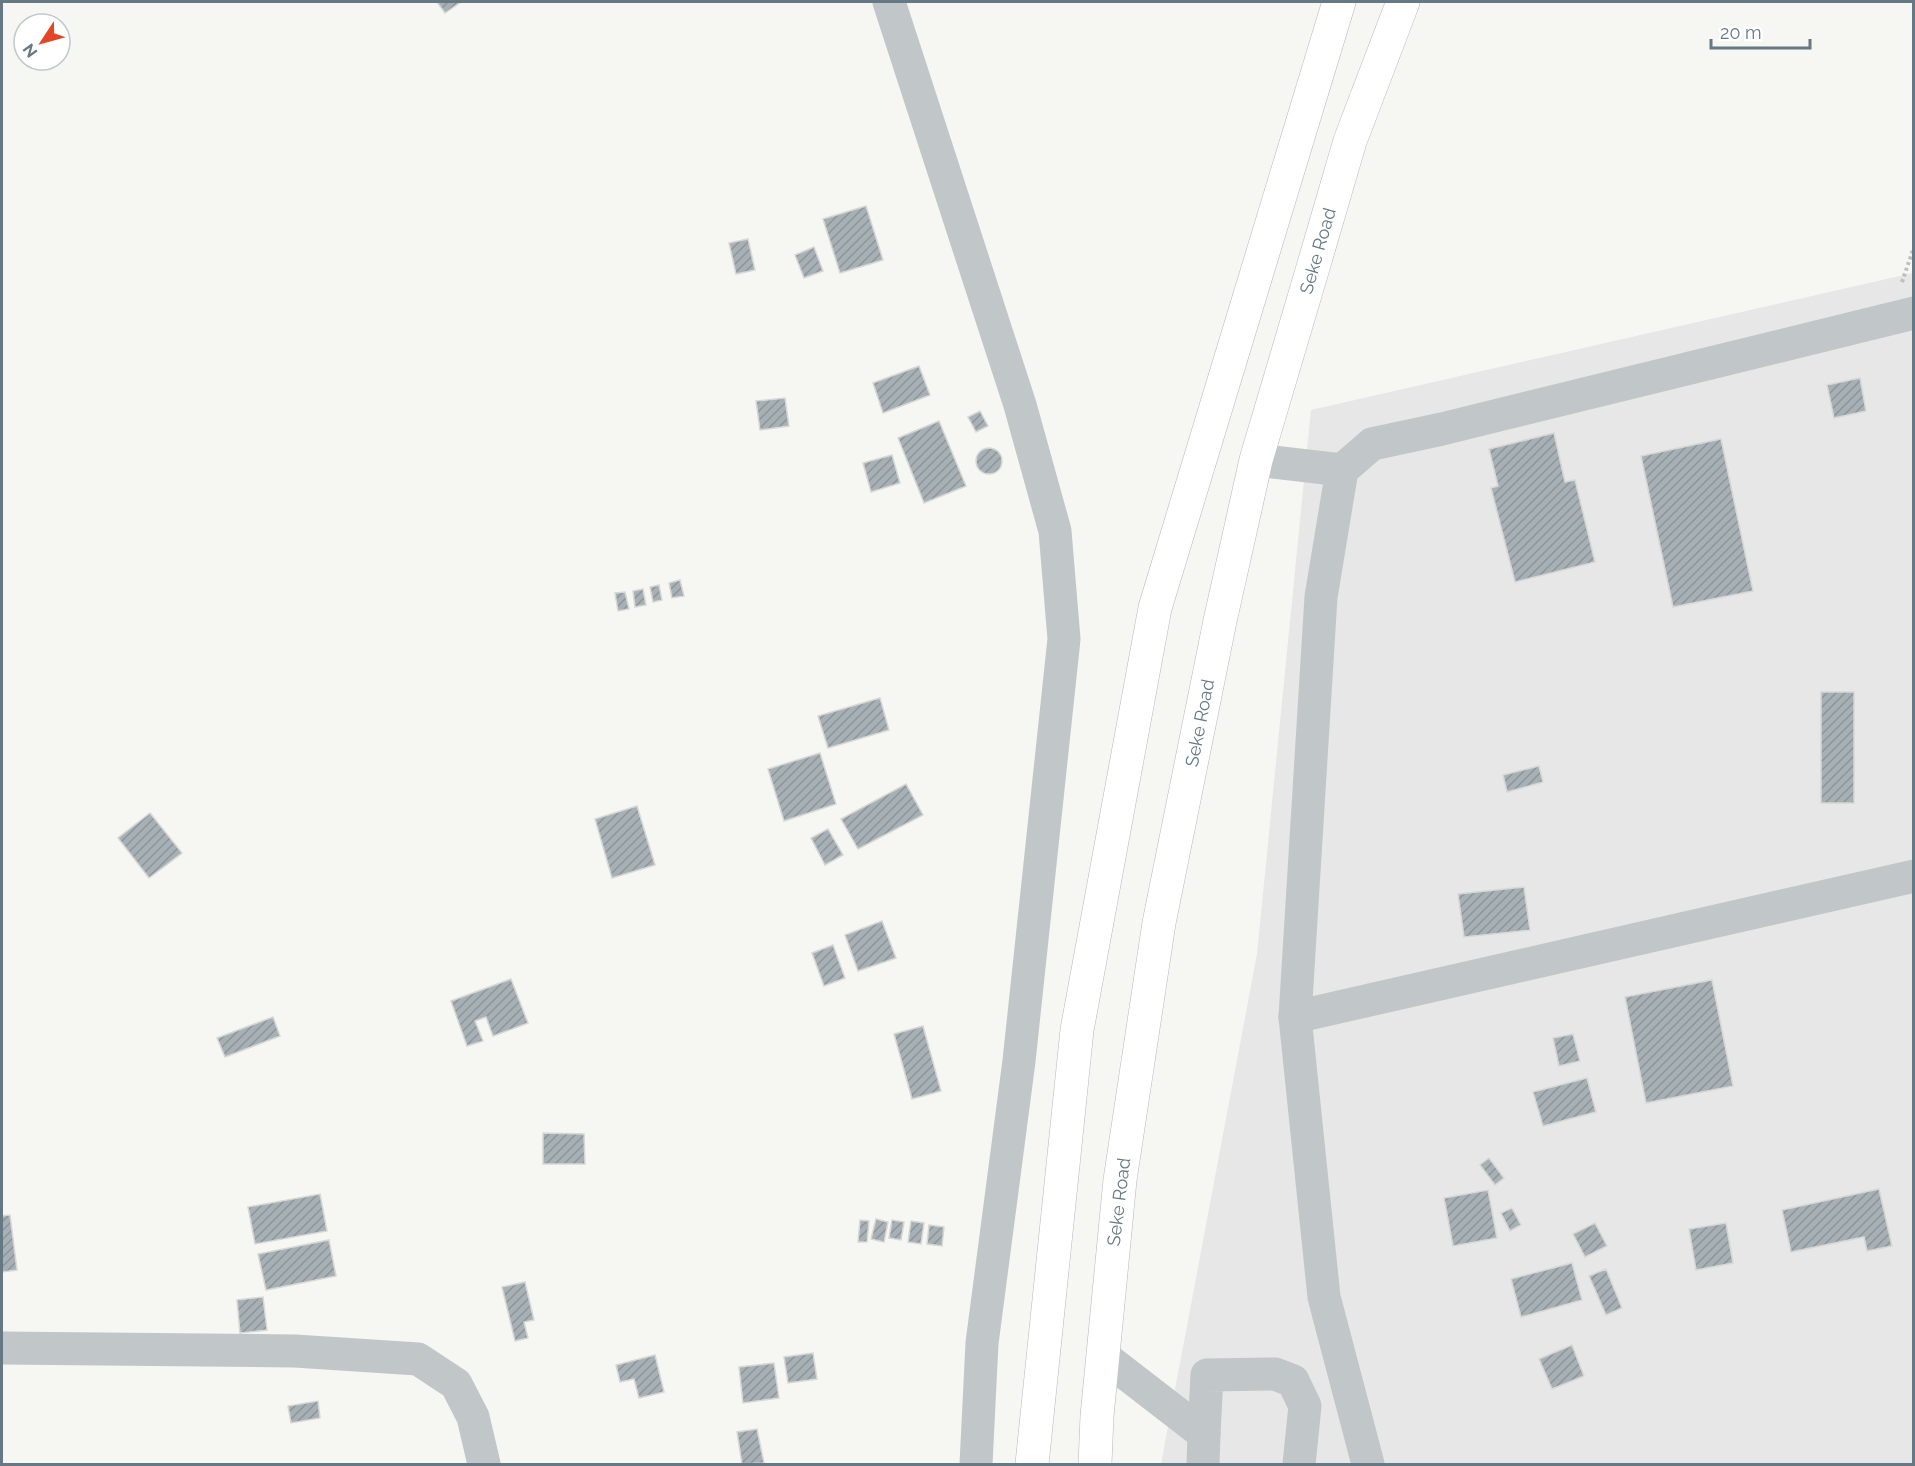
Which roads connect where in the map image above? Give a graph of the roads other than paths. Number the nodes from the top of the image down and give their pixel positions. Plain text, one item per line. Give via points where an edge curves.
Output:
1 (889, 2) edge
2 (1339, 2) edge
3 (1403, 2) edge
4 (1914, 313) edge
5 (1256, 460) junction
6 (1342, 470) junction
7 (1914, 876) edge
8 (1296, 1017) junction
9 (2, 1348) edge
10 (1102, 1356) junction
11 (1203, 1449) edge
12 (484, 1464) edge
13 (976, 1464) edge
14 (1032, 1464) edge
15 (1095, 1464) edge
16 (1299, 1464) edge
17 (1368, 1464) edge

1 - 13 street via 1020,405 1055,531 1064,639 1019,1061 982,1343
2 - 14 main road via 1155,608 1077,1030
3 - 5 main road, Seke Road via 1350,141
4 - 6 street via 1372,444
5 - 6 street
5 - 10 main road, Seke Road via 1159,923 1120,1180
6 - 8 street via 1321,597
7 - 8 street
8 - 17 street via 1324,1297
9 - 12 street via 295,1351 418,1359 456,1384 473,1417
10 - 11 street
10 - 15 main road, Seke Road
11 - 16 street via 1207,1375 1275,1374 1293,1381 1305,1406

